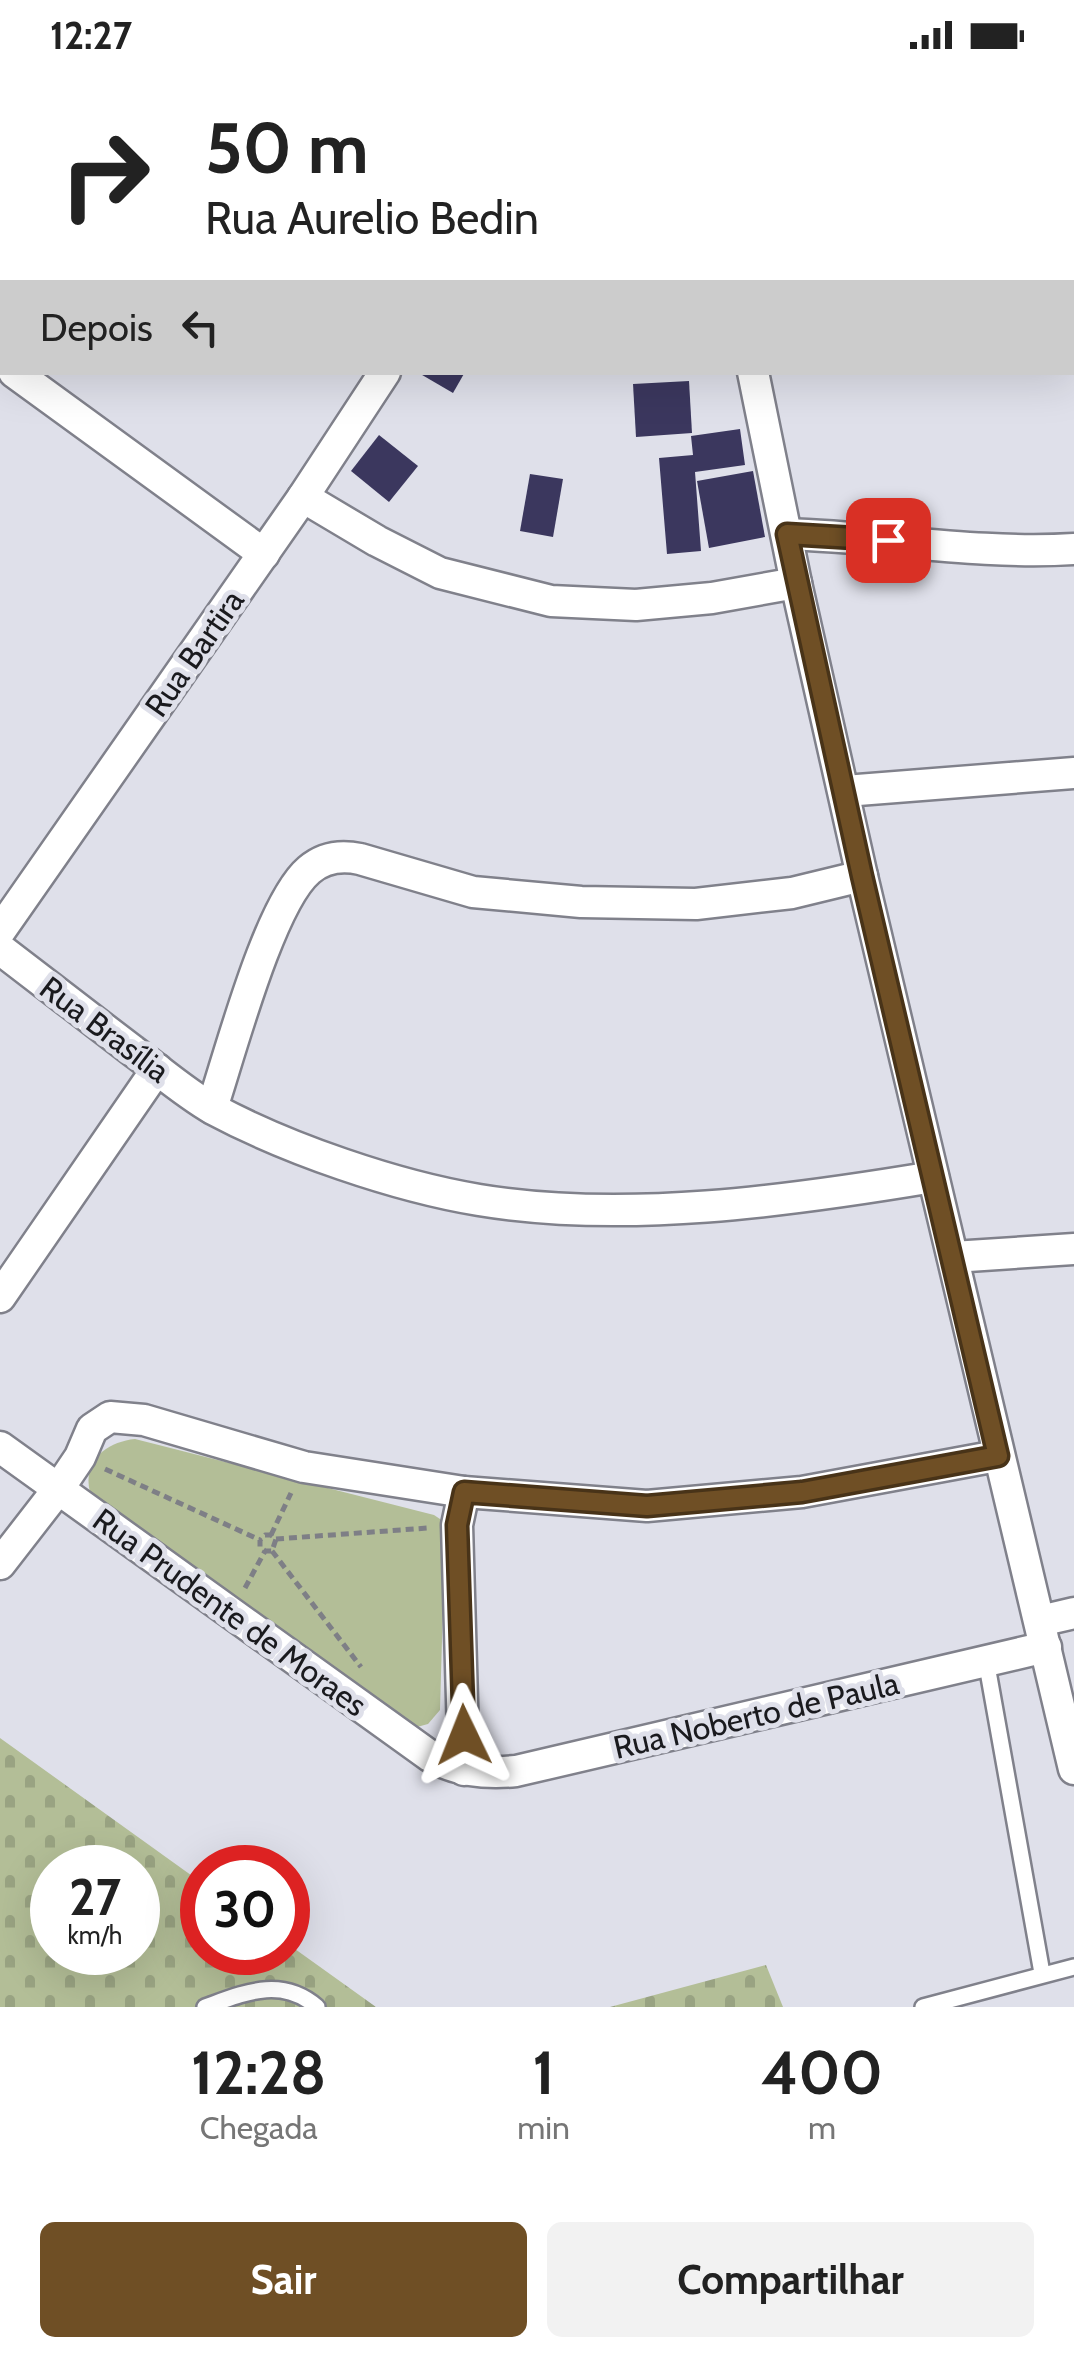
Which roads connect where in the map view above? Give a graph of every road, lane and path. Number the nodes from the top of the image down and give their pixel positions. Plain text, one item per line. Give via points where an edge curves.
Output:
1 (18, 375) edge
2 (383, 375) edge
3 (754, 375) edge
4 (303, 497) junction
5 (787, 534) junction
6 (1074, 548) edge
7 (264, 554) junction
8 (796, 582) junction
9 (1074, 774) edge
10 (845, 791) junction
11 (862, 876) junction
12 (0, 931) edge
13 (0, 949) edge
14 (157, 1069) junction
15 (212, 1108) junction
16 (932, 1177) junction
17 (1074, 1249) edge
18 (953, 1257) junction
19 (0, 1297) edge
20 (0, 1447) edge
21 (998, 1456) junction
22 (80, 1458) junction
23 (304, 1467) junction
24 (60, 1488) junction
25 (464, 1492) junction
26 (457, 1525) junction
27 (274, 1537) junction
28 (260, 1540) junction
29 (268, 1551) junction
30 (0, 1564) edge
31 (1074, 1613) edge
32 (231, 1614) junction
33 (1044, 1634) junction
34 (986, 1660) junction
35 (369, 1677) dead end
36 (1074, 1768) edge
37 (464, 1770) junction
38 (1074, 1967) edge
39 (1042, 1973) junction
40 (205, 2007) edge
41 (316, 2007) edge
42 (923, 2007) edge

1 - 7 street
2 - 4 street, Rua Bartira
3 - 5 street
4 - 7 street, Rua Bartira
4 - 8 street via 440,574 551,601 636,604
5 - 6 street
5 - 8 street
7 - 12 street, Rua Bartira
8 - 10 street
9 - 10 street
10 - 11 street
11 - 15 street via 792,893 696,904 581,902 472,892 360,858 327,859 301,878 272,930
11 - 16 street
13 - 14 street, Rua Brasília
14 - 15 street, Rua Brasília
14 - 19 street
15 - 16 street, Rua Brasília via 315,1154 478,1200 572,1209 689,1207
16 - 18 street
17 - 18 street
18 - 21 street
20 - 24 street, Rua Prudente de Moraes
21 - 25 street via 802,1492 647,1506
21 - 33 street
22 - 23 street via 92,1429 110,1417 144,1420
22 - 24 street
22 - 28 path
23 - 25 street
23 - 27 path
24 - 30 street
24 - 32 street, Rua Prudente de Moraes
25 - 26 street
26 - 27 path
26 - 37 street
27 - 28 path
27 - 29 path
28 - 29 path
29 - 32 path
29 - 35 path
31 - 33 street, Rua Noberto de Paula
32 - 37 street, Rua Prudente de Moraes via 430,1756
33 - 34 street, Rua Noberto de Paula
33 - 36 street
34 - 37 street, Rua Noberto de Paula via 516,1771
34 - 39 lane
38 - 39 lane
39 - 42 lane
40 - 41 lane via 250,1991 286,1988

